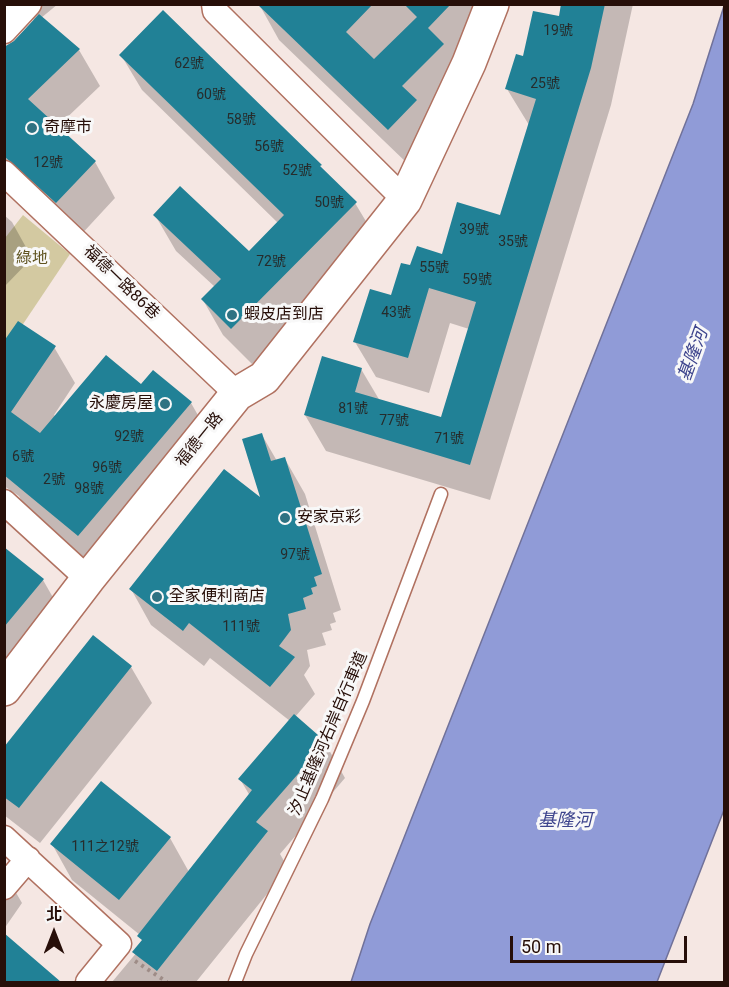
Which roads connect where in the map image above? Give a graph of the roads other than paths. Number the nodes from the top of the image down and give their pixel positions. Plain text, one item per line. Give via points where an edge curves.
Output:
1 (19, 4) edge
2 (29, 4) edge
3 (214, 4) edge
4 (492, 4) edge
5 (4, 8) edge
6 (4, 31) edge
7 (4, 172) edge
8 (405, 200) junction
9 (237, 394) junction
10 (441, 494) dead end
11 (4, 502) edge
12 (88, 579) junction
13 (4, 689) edge
14 (4, 838) edge
15 (28, 859) junction
16 (4, 887) edge
17 (88, 982) edge
18 (236, 982) edge

1 - 5 street
2 - 6 street
3 - 8 street via 215,11
4 - 8 street, 福德一路
7 - 9 street, 福德一路86巷
8 - 9 street, 福德一路 via 264,378
9 - 12 street, 福德一路
10 - 18 lane, 汐止基隆河右岸自行車道 via 322,800
11 - 12 street
12 - 13 street, 福德一路
14 - 15 street
15 - 16 street
15 - 17 street via 119,944

